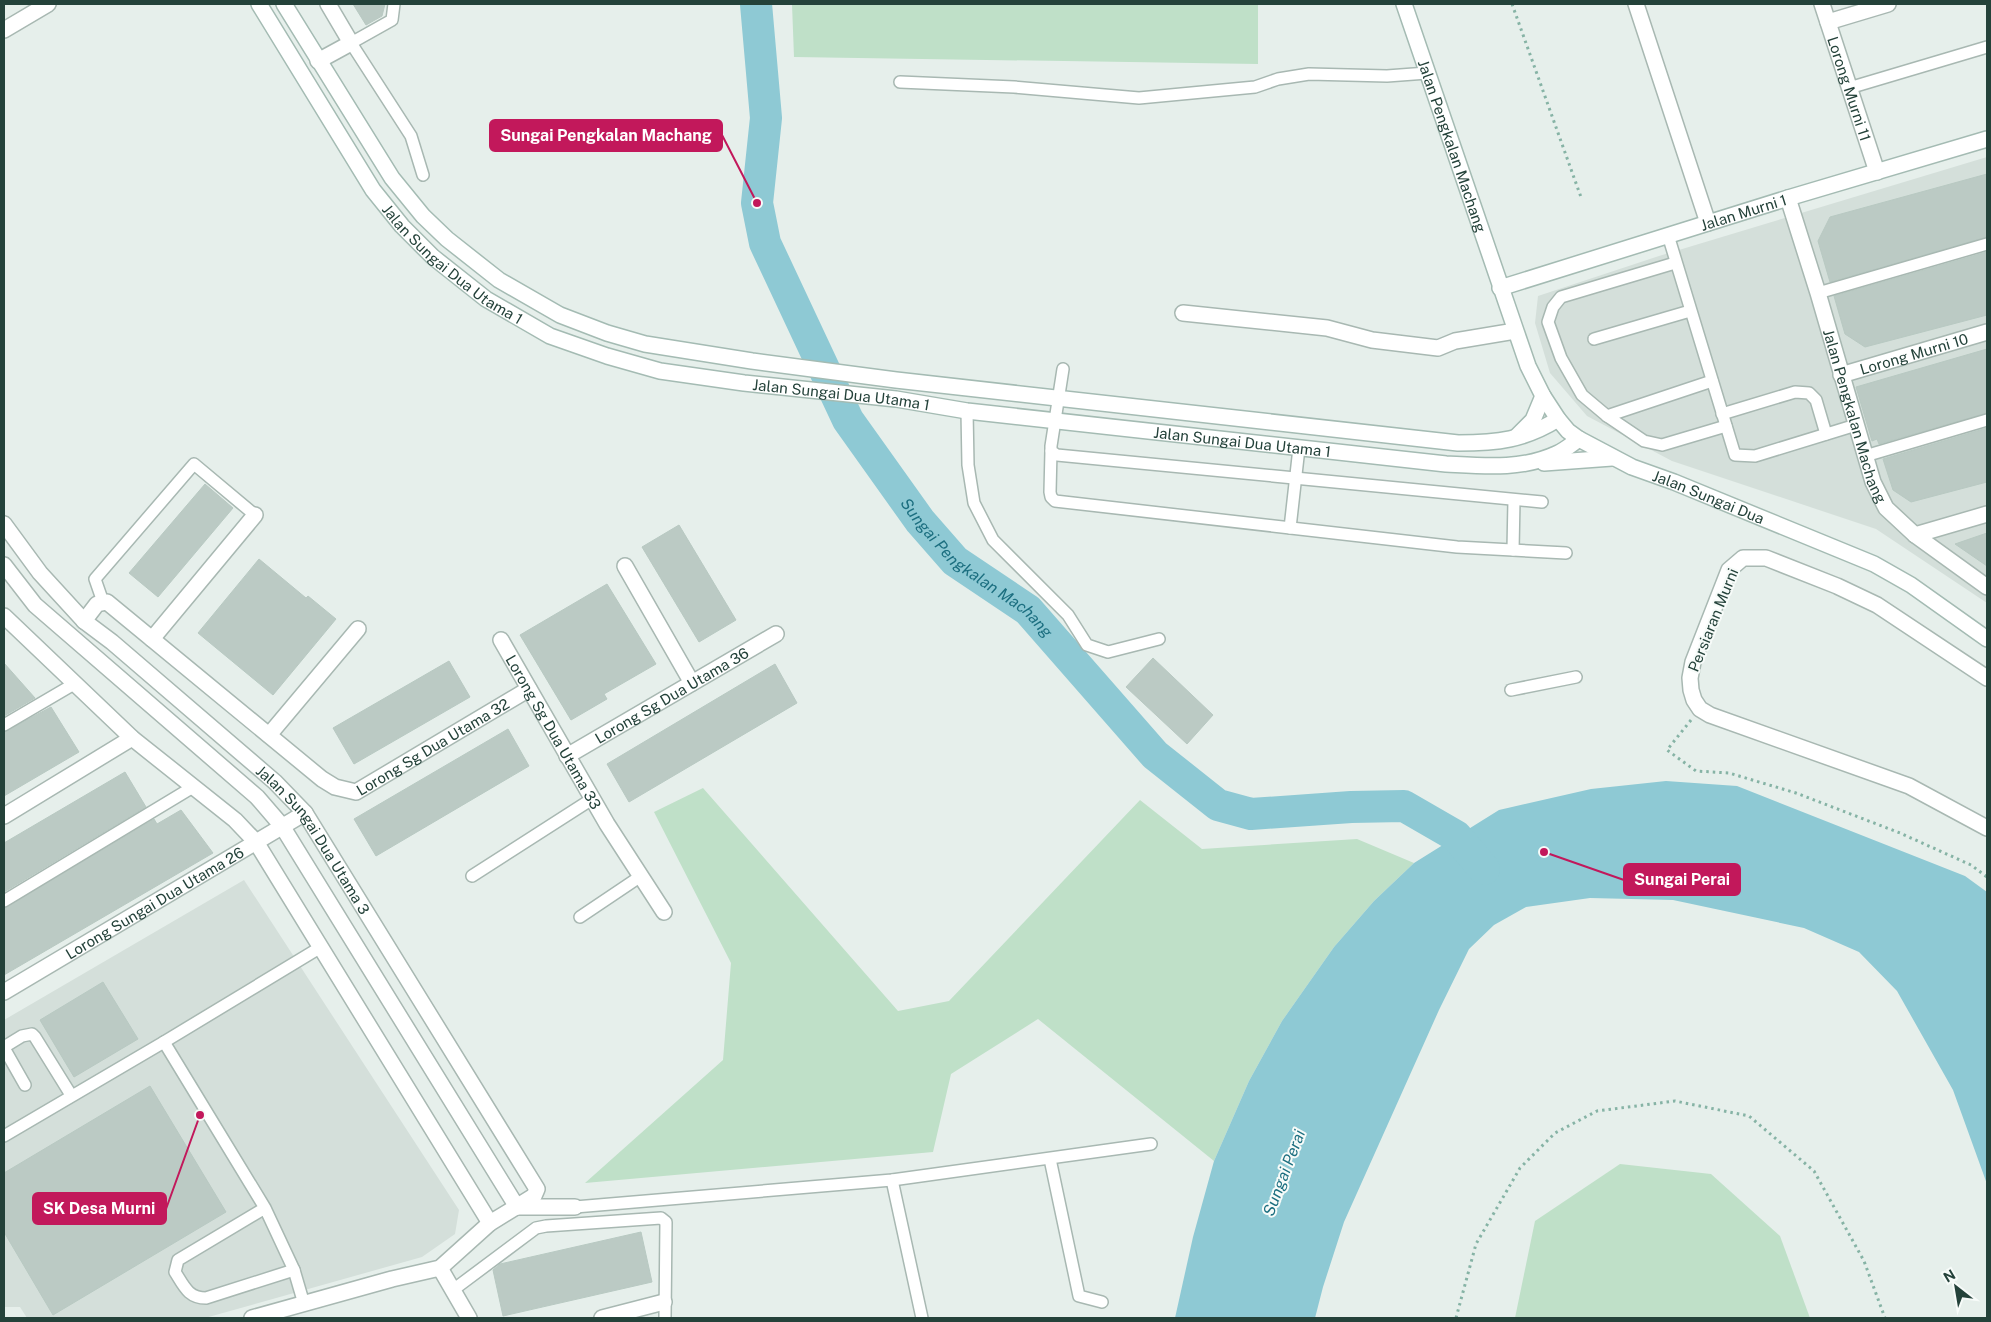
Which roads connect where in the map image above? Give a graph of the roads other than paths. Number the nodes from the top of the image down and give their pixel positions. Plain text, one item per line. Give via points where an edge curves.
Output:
1 (48, 4) edge
2 (259, 4) edge
3 (284, 4) edge
4 (328, 4) edge
5 (394, 4) edge
6 (1404, 4) edge
7 (1636, 4) edge
8 (1822, 4) edge
9 (1888, 4) edge
10 (1828, 22) junction
11 (4, 30) edge
12 (351, 43) junction
13 (1987, 47) edge
14 (318, 61) junction
15 (1428, 73) junction
16 (900, 82) dead end
17 (1849, 88) junction
18 (1987, 139) edge
19 (1877, 172) junction
20 (422, 175) dead end
21 (1788, 198) junction
22 (1708, 223) junction
23 (1668, 236) junction
24 (1987, 244) edge
25 (1675, 263) junction
26 (1500, 288) junction
27 (1818, 293) junction
28 (1690, 311) junction
29 (1184, 313) dead end
30 (1515, 331) junction
31 (1987, 332) edge
32 (1594, 339) dead end
33 (1062, 369) dead end
34 (1841, 376) junction
35 (1712, 381) junction
36 (1543, 396) junction
37 (1058, 398) junction
38 (967, 412) junction
39 (1722, 414) junction
40 (1607, 416) junction
41 (1558, 420) junction
42 (1987, 420) edge
43 (1055, 421) junction
44 (1856, 425) junction
45 (1726, 426) junction
46 (1826, 434) junction
47 (1515, 439) junction
48 (1579, 439) junction
49 (1299, 448) junction
50 (1051, 452) junction
51 (1865, 456) junction
52 (1612, 458) junction
53 (1524, 465) junction
54 (1296, 478) junction
55 (1514, 500) junction
56 (1542, 502) dead end
57 (1987, 514) edge
58 (255, 515) joint
59 (4, 524) edge
60 (1290, 528) junction
61 (1915, 535) junction
62 (1513, 550) junction
63 (1566, 553) dead end
64 (4, 565) edge
65 (625, 566) dead end
66 (1987, 587) edge
67 (103, 602) junction
68 (84, 621) junction
69 (6, 623) edge
70 (358, 629) dead end
71 (776, 634) dead end
72 (152, 639) junction
73 (1159, 639) dead end
74 (1987, 639) edge
75 (500, 640) dead end
76 (1576, 678) dead end
77 (1987, 678) edge
78 (692, 683) junction
79 (74, 684) junction
80 (529, 690) junction
81 (1511, 690) dead end
82 (4, 725) edge
83 (269, 735) junction
84 (132, 738) junction
85 (567, 756) junction
86 (193, 787) junction
87 (592, 798) junction
88 (305, 812) junction
89 (4, 816) edge
90 (282, 826) junction
91 (1987, 828) edge
92 (256, 842) junction
93 (472, 876) dead end
94 (641, 876) junction
95 (4, 901) edge
96 (664, 912) dead end
97 (580, 917) dead end
98 (322, 947) junction
99 (4, 992) edge
100 (164, 1042) junction
101 (4, 1047) edge
102 (25, 1085) dead end
103 (71, 1095) junction
104 (4, 1136) edge
105 (1151, 1144) dead end
106 (1050, 1159) junction
107 (892, 1180) junction
108 (575, 1207) joint
109 (265, 1208) junction
110 (516, 1208) junction
111 (490, 1223) junction
112 (440, 1268) junction
113 (294, 1270) junction
114 (452, 1290) junction
115 (664, 1302) junction
116 (1102, 1302) dead end
117 (304, 1304) junction
118 (252, 1318) edge
119 (468, 1318) edge
120 (602, 1318) edge
121 (665, 1318) edge
122 (922, 1318) edge

1 - 11 street
2 - 38 street, Jalan Sungai Dua Utama 1 via 373,190 402,226 433,257 486,299 550,336 660,371 896,399
3 - 14 street, Jalan Sungai Dua Utama 1
4 - 12 street
5 - 12 lane via 392,20
6 - 15 street, Jalan Pengkalan Machang
7 - 22 street
8 - 10 street, Lorong Murni 11
9 - 10 street
10 - 17 street, Lorong Murni 11
12 - 14 street
12 - 20 lane via 411,136
13 - 17 lane
14 - 37 street, Jalan Sungai Dua Utama 1 via 392,178 423,216 499,280 560,315 645,344 896,380
15 - 16 lane via 1387,76 1309,74 1255,87 1140,98 1014,87
15 - 26 street, Jalan Pengkalan Machang
17 - 19 street, Lorong Murni 11
18 - 19 street, Jalan Murni 1
19 - 21 street, Jalan Murni 1
21 - 22 street, Jalan Murni 1
21 - 27 street, Jalan Pengkalan Machang
22 - 23 street, Jalan Murni 1
23 - 25 lane
23 - 26 street, Jalan Murni 1
24 - 27 lane
25 - 28 lane
25 - 40 lane via 1561,297 1552,307 1548,322 1561,358 1582,396
26 - 30 street, Jalan Sungai Dua
27 - 34 street, Jalan Pengkalan Machang
28 - 32 lane
28 - 35 lane
29 - 30 street via 1327,328 1372,340 1438,348
30 - 36 street, Jalan Sungai Dua
31 - 34 street, Lorong Murni 10
33 - 37 lane
34 - 44 street, Jalan Pengkalan Machang
35 - 39 lane
35 - 40 lane
36 - 41 street, Jalan Sungai Dua
36 - 47 street via 1533,420
37 - 43 lane
37 - 47 street, Jalan Sungai Dua Utama 1 via 1458,443
38 - 43 street, Jalan Sungai Dua Utama 1
38 - 73 lane via 968,465 974,503 993,540 1068,615 1088,645 1108,652
39 - 45 lane
39 - 46 lane via 1795,392 1809,393 1816,400
40 - 45 lane via 1644,441 1662,445
41 - 47 street, Jalan Sungai Dua Utama 1
41 - 48 street, Jalan Sungai Dua
42 - 51 lane
43 - 49 street, Jalan Sungai Dua Utama 1
43 - 50 lane
44 - 46 lane
44 - 51 street, Jalan Pengkalan Machang
45 - 46 lane via 1735,455 1755,456
48 - 52 street, Jalan Sungai Dua
48 - 53 street, Jalan Sungai Dua Utama 1 via 1557,454
49 - 53 street, Jalan Sungai Dua Utama 1 via 1446,464
49 - 54 lane
50 - 54 lane
50 - 60 lane via 1050,492 1055,500
51 - 61 street, Jalan Pengkalan Machang via 1886,508
52 - 53 street
52 - 74 street, Jalan Sungai Dua via 1874,564 1911,585
54 - 55 lane
54 - 60 lane
55 - 56 lane
55 - 62 lane
57 - 61 street
58 - 67 lane via 194,464 95,579
58 - 72 street
59 - 68 street, Jalan Sungai Dua Utama 3 via 40,574
60 - 62 lane via 1457,547
61 - 66 street, Jalan Pengkalan Machang
62 - 63 lane
64 - 90 street, Jalan Sungai Dua Utama 3 via 35,605 257,797
65 - 78 street
67 - 68 street via 97,604
67 - 72 street
68 - 88 street, Jalan Sungai Dua Utama 3 via 275,782
69 - 79 street
70 - 83 street
71 - 78 street, Lorong Sg Dua Utama 36
72 - 83 street
75 - 80 street, Lorong Sg Dua Utama 33
76 - 81 lane
77 - 91 street, Persiaran Murni via 1877,605 1828,582 1766,558 1754,557 1743,558 1729,570 1693,662 1690,678 1694,700 1710,715 1909,786
78 - 85 street, Lorong Sg Dua Utama 36
79 - 82 lane
79 - 84 street
80 - 83 street, Lorong Sg Dua Utama 32 via 356,792 334,787
80 - 85 street, Lorong Sg Dua Utama 33
84 - 86 street
84 - 89 street
85 - 87 street, Lorong Sg Dua Utama 33
86 - 92 street via 235,820
86 - 95 lane
87 - 93 lane
87 - 94 street, Lorong Sg Dua Utama 33
88 - 90 street, Lorong Sungai Dua Utama 26
88 - 110 street, Jalan Sungai Dua Utama 3 via 534,1183 537,1189 534,1196
90 - 92 street, Lorong Sungai Dua Utama 26
90 - 110 street, Jalan Sungai Dua Utama 3
92 - 98 street
92 - 99 street, Lorong Sungai Dua Utama 26
94 - 96 street, Lorong Sg Dua Utama 33
94 - 97 lane
98 - 100 lane
98 - 111 street
100 - 103 lane
100 - 109 lane
101 - 102 lane
101 - 103 lane via 32,1034
103 - 104 lane
105 - 106 lane
106 - 107 lane
106 - 116 lane via 1078,1296
107 - 108 lane
107 - 122 lane
108 - 110 street
109 - 113 lane
109 - 113 lane via 178,1260 175,1272 189,1292 197,1298 206,1298
110 - 111 street, Jalan Sungai Dua Utama 3
111 - 112 street, Jalan Sungai Dua Utama 3
112 - 114 street
112 - 117 street
113 - 117 lane
114 - 115 lane via 536,1228 655,1217 666,1222
114 - 119 street
115 - 120 street
115 - 121 lane
117 - 118 street

